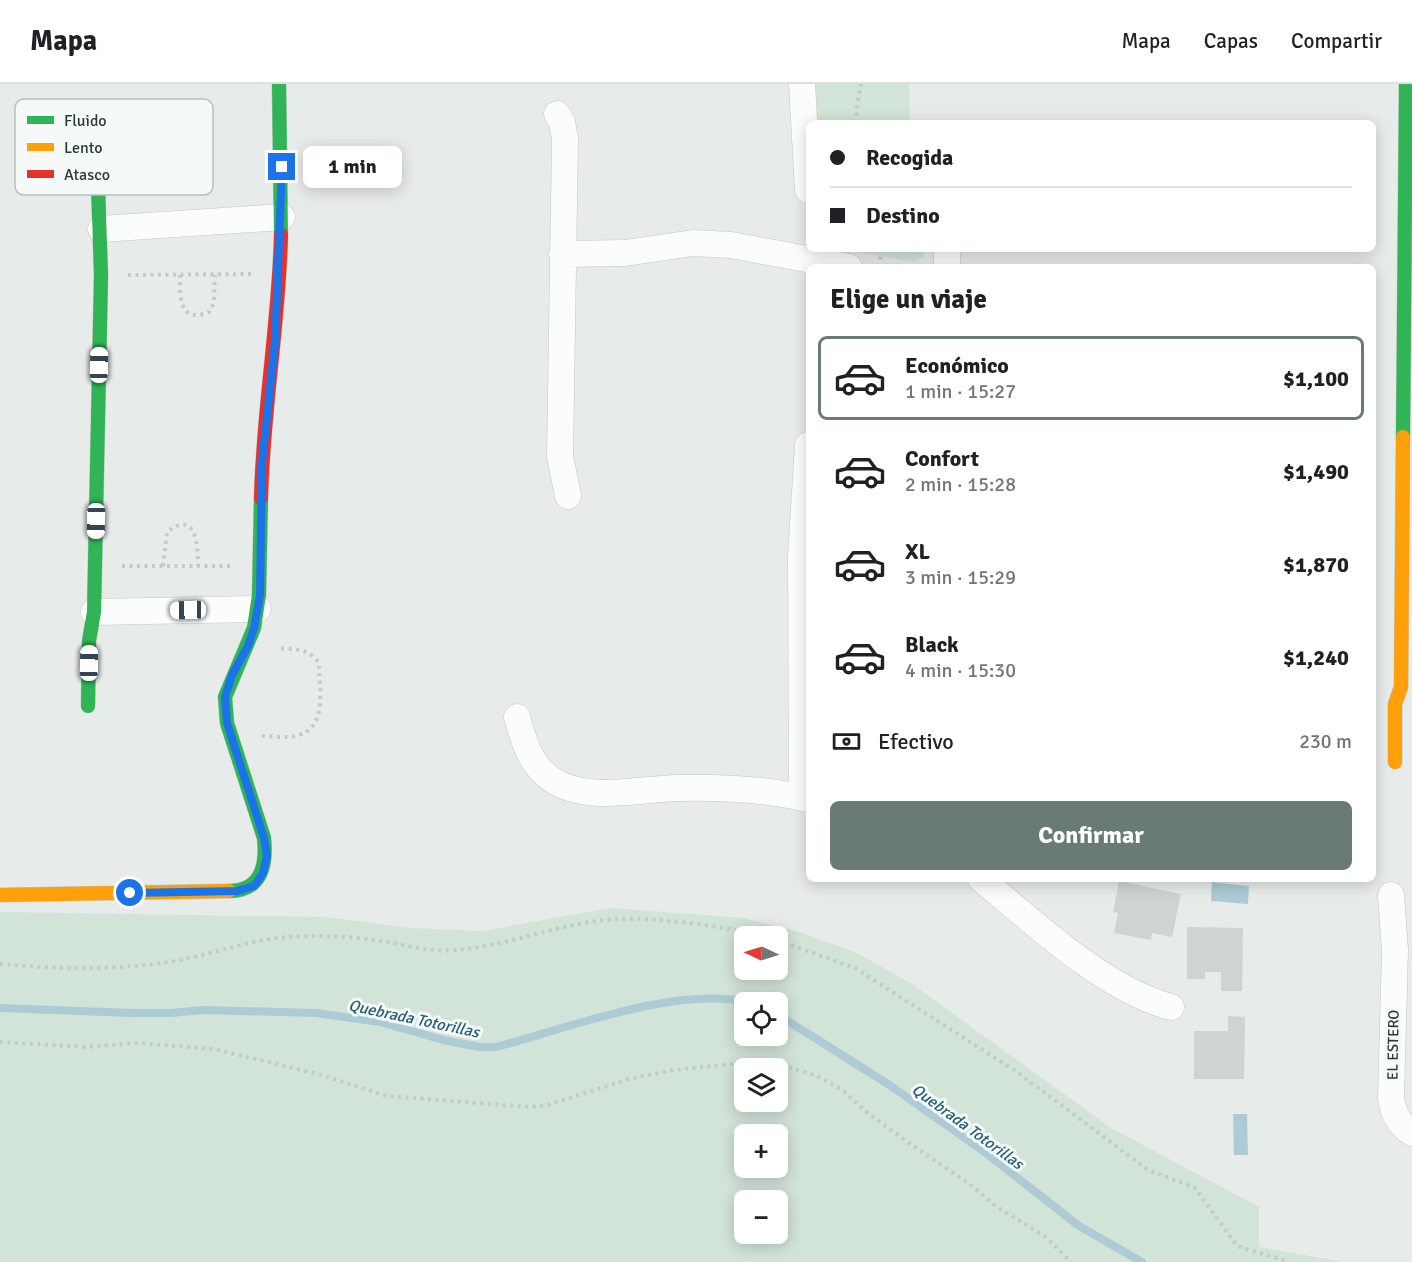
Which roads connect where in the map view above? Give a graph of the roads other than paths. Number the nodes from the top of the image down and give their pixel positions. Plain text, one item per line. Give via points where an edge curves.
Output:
1 (279, 84) edge
2 (802, 84) edge
3 (1406, 84) edge
4 (1412, 85) edge
5 (557, 114) dead end
6 (806, 155) edge
7 (98, 195) edge
8 (282, 217) junction
9 (101, 230) junction
10 (562, 254) junction
11 (1408, 256) edge
12 (813, 259) edge
13 (836, 264) edge
14 (806, 477) edge
15 (568, 496) dead end
16 (1407, 510) edge
17 (258, 609) junction
18 (94, 612) junction
19 (1406, 686) edge
20 (88, 706) dead end
21 (517, 717) dead end
22 (1395, 762) dead end
23 (805, 798) edge
24 (985, 882) edge
25 (1391, 894) dead end
26 (0, 895) edge
27 (1403, 950) edge
28 (1171, 1007) dead end
29 (1412, 1133) edge

1 - 8 street
2 - 6 street
3 - 4 street
3 - 11 street
5 - 10 street via 565,140
7 - 9 street
8 - 9 street
8 - 17 street via 275,342 262,462
9 - 18 street
10 - 12 street via 625,253 693,243
10 - 15 street via 560,456
11 - 16 street
12 - 13 street
14 - 23 street via 801,557
16 - 19 street
17 - 18 street
17 - 26 street via 248,646 225,697 231,736 265,848 266,865 254,886 230,892
18 - 20 street via 89,641
19 - 22 street via 1395,704
21 - 23 street via 531,758 553,780 568,787 596,792 714,789
24 - 28 street via 1098,971 1144,998
25 - 27 street, EL ESTERO
27 - 29 street, EL ESTERO via 1391,1098 1395,1114

